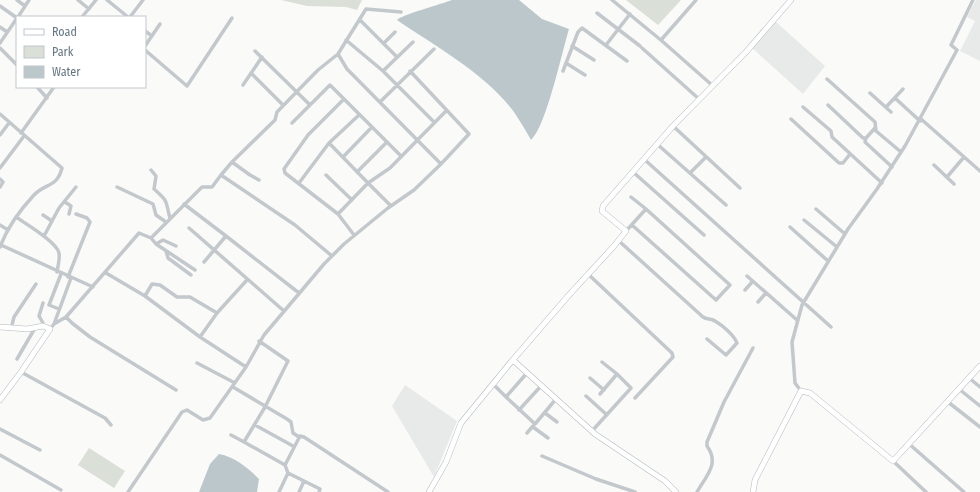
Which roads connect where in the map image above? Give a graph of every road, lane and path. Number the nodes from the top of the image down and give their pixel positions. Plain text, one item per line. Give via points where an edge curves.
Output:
1 (17, 0) edge
2 (29, 0) edge
3 (78, 0) edge
4 (96, 0) edge
5 (107, 0) edge
6 (143, 0) edge
7 (612, 0) edge
8 (696, 0) edge
9 (791, 0) edge
10 (973, 0) edge
11 (0, 6) edge
12 (25, 6) junction
13 (88, 9) junction
14 (401, 12) dead end
15 (597, 13) dead end
16 (630, 14) junction
17 (18, 16) edge
18 (83, 16) edge
19 (128, 16) edge
20 (130, 16) edge
21 (16, 17) edge
22 (232, 18) dead end
23 (16, 19) edge
24 (360, 20) junction
25 (160, 24) dead end
26 (0, 27) edge
27 (618, 29) junction
28 (7, 32) junction
29 (146, 32) edge
30 (395, 32) dead end
31 (152, 36) junction
32 (346, 40) junction
33 (661, 40) junction
34 (413, 42) dead end
35 (0, 43) edge
36 (384, 43) junction
37 (146, 45) edge
38 (606, 45) junction
39 (572, 46) junction
40 (0, 48) edge
41 (434, 49) dead end
42 (146, 51) edge
43 (255, 51) dead end
44 (338, 54) junction
45 (262, 57) junction
46 (397, 57) junction
47 (594, 60) dead end
48 (627, 61) dead end
49 (16, 63) edge
50 (566, 63) junction
51 (383, 71) junction
52 (563, 71) dead end
53 (410, 72) junction
54 (251, 74) junction
55 (585, 76) dead end
56 (827, 79) dead end
57 (243, 84) dead end
58 (397, 86) junction
59 (713, 86) junction
60 (38, 88) edge
61 (53, 88) edge
62 (903, 90) dead end
63 (297, 91) junction
64 (870, 93) dead end
65 (47, 98) junction
66 (895, 98) junction
67 (344, 99) junction
68 (699, 99) junction
69 (380, 102) junction
70 (283, 105) junction
71 (310, 105) junction
72 (828, 105) dead end
73 (803, 107) dead end
74 (886, 107) junction
75 (446, 111) junction
76 (891, 112) dead end
77 (0, 114) edge
78 (359, 115) junction
79 (791, 119) dead end
80 (921, 120) junction
81 (434, 122) junction
82 (9, 123) junction
83 (292, 123) dead end
84 (673, 126) junction
85 (372, 127) junction
86 (876, 128) junction
87 (0, 134) edge
88 (23, 135) junction
89 (866, 138) junction
90 (417, 139) junction
91 (387, 142) junction
92 (329, 143) junction
93 (657, 144) junction
94 (901, 152) junction
95 (850, 154) junction
96 (401, 156) junction
97 (343, 157) junction
98 (706, 157) junction
99 (964, 157) junction
100 (644, 160) junction
101 (232, 162) junction
102 (441, 164) junction
103 (934, 165) dead end
104 (892, 167) junction
105 (0, 168) edge
106 (151, 170) dead end
107 (980, 171) edge
108 (357, 172) junction
109 (633, 172) junction
110 (690, 173) junction
111 (221, 175) junction
112 (326, 175) dead end
113 (947, 177) junction
114 (0, 180) edge
115 (259, 180) dead end
116 (882, 182) junction
117 (300, 183) junction
118 (368, 183) junction
119 (954, 184) dead end
120 (0, 187) edge
121 (76, 187) dead end
122 (117, 187) dead end
123 (740, 188) dead end
124 (631, 197) dead end
125 (352, 200) junction
126 (65, 202) junction
127 (184, 204) junction
128 (726, 205) dead end
129 (391, 206) junction
130 (646, 209) junction
131 (816, 209) dead end
132 (69, 214) dead end
133 (76, 214) dead end
134 (338, 214) junction
135 (42, 215) dead end
136 (16, 217) junction
137 (170, 218) junction
138 (804, 220) dead end
139 (52, 221) junction
140 (166, 222) junction
141 (0, 225) edge
142 (632, 225) junction
143 (790, 227) dead end
144 (189, 228) dead end
145 (8, 230) junction
146 (626, 231) junction
147 (845, 234) junction
148 (354, 235) junction
149 (704, 235) dead end
150 (44, 236) junction
151 (226, 236) junction
152 (151, 238) junction
153 (619, 241) junction
154 (156, 244) junction
155 (0, 246) edge
156 (176, 246) dead end
157 (837, 248) junction
158 (215, 249) junction
159 (166, 251) junction
160 (332, 256) junction
161 (828, 260) junction
162 (204, 262) dead end
163 (195, 270) dead end
164 (57, 272) junction
165 (106, 273) junction
166 (61, 274) junction
167 (588, 274) junction
168 (191, 275) dead end
169 (747, 276) dead end
170 (70, 277) junction
171 (247, 280) junction
172 (753, 281) junction
173 (36, 284) dead end
174 (93, 287) junction
175 (744, 290) dead end
176 (299, 292) junction
177 (766, 293) junction
178 (145, 296) junction
179 (804, 301) junction
180 (758, 302) dead end
181 (43, 303) dead end
182 (59, 309) junction
183 (284, 310) junction
184 (216, 313) junction
185 (66, 317) junction
186 (796, 320) junction
187 (54, 324) junction
188 (43, 326) junction
189 (0, 327) edge
190 (831, 327) dead end
191 (11, 328) junction
192 (35, 328) junction
193 (50, 328) junction
194 (200, 337) junction
195 (707, 339) dead end
196 (259, 341) junction
197 (753, 348) dead end
198 (17, 359) dead end
199 (511, 362) junction
200 (602, 362) dead end
201 (197, 363) dead end
202 (246, 368) junction
203 (979, 368) edge
204 (21, 372) junction
205 (527, 373) junction
206 (617, 374) junction
207 (590, 378) dead end
208 (969, 378) junction
209 (235, 383) junction
210 (493, 384) junction
211 (541, 386) junction
212 (233, 387) junction
213 (980, 387) edge
214 (631, 388) junction
215 (960, 389) junction
216 (176, 390) dead end
217 (604, 390) junction
218 (801, 391) junction
219 (600, 394) dead end
220 (638, 395) junction
221 (586, 396) dead end
222 (506, 398) junction
223 (635, 398) dead end
224 (556, 399) junction
225 (0, 400) edge
226 (948, 402) junction
227 (980, 406) edge
228 (266, 407) junction
229 (519, 410) junction
230 (544, 413) junction
231 (607, 415) junction
232 (557, 422) dead end
233 (255, 424) junction
234 (111, 425) dead end
235 (534, 426) junction
236 (980, 427) edge
237 (0, 429) edge
238 (592, 431) junction
239 (527, 433) dead end
240 (231, 435) dead end
241 (299, 437) junction
242 (548, 438) dead end
243 (244, 442) junction
244 (908, 443) junction
245 (293, 446) junction
246 (40, 450) dead end
247 (0, 455) edge
248 (542, 456) dead end
249 (893, 461) junction
250 (285, 465) junction
251 (288, 473) junction
252 (304, 481) junction
253 (61, 490) dead end
254 (924, 491) edge
255 (128, 492) edge
256 (279, 492) edge
257 (299, 492) edge
258 (318, 492) edge
259 (388, 492) edge
260 (429, 492) edge
261 (635, 492) edge
262 (676, 492) edge
263 (697, 492) edge
264 (753, 492) edge
265 (964, 492) edge

1 - 12 street
2 - 12 street
3 - 13 street
4 - 13 street
5 - 19 street
6 - 20 street
7 - 16 street
8 - 33 street
9 - 59 street
10 - 80 street via 951,45 957,50 932,94
11 - 21 street
12 - 17 street
13 - 18 street
14 - 24 street via 366,9
15 - 27 street
16 - 27 street
16 - 33 street
22 - 42 street via 187,86
23 - 28 street
24 - 32 street
24 - 36 street
25 - 31 street
26 - 28 street
27 - 38 street
27 - 68 street
28 - 35 street
29 - 31 street
30 - 36 street
31 - 37 street
32 - 44 street
32 - 51 street
33 - 59 street
34 - 46 street
36 - 46 street
38 - 39 street via 582,28
38 - 48 street
39 - 47 street
39 - 50 street
40 - 49 street
41 - 53 street
43 - 45 street
44 - 63 street
44 - 69 street via 347,69
45 - 54 street
45 - 63 street
46 - 51 street
50 - 52 street
50 - 55 street
51 - 58 street
53 - 58 street
53 - 75 street
54 - 57 street
54 - 70 street
56 - 86 street via 875,122
58 - 69 street
58 - 81 street
59 - 68 street
60 - 65 street
61 - 65 street
62 - 66 street
63 - 70 street
63 - 71 street
64 - 74 street
65 - 88 street
66 - 74 street
66 - 80 street
67 - 71 street via 330,85
67 - 78 street
67 - 117 street via 308,135 284,168 286,173
68 - 84 street
69 - 90 street
70 - 101 street via 275,120
71 - 83 street
72 - 89 street
73 - 95 street via 831,130 832,138
74 - 76 street
75 - 81 street
75 - 102 street via 469,134
77 - 82 street
78 - 85 street
78 - 92 street
79 - 95 street via 839,163
80 - 94 street
80 - 99 street
81 - 90 street
82 - 87 street
82 - 88 street
84 - 93 street
84 - 98 street
85 - 91 street
85 - 97 street
86 - 89 street
86 - 94 street via 876,131
88 - 105 street
88 - 136 street via 62,168 56,182 35,194
89 - 104 street via 865,142 870,148
90 - 96 street
90 - 102 street
91 - 96 street
91 - 108 street
92 - 97 street
92 - 117 street
93 - 100 street
93 - 110 street
94 - 104 street
95 - 116 street
96 - 118 street via 384,174
97 - 108 street
98 - 110 street
98 - 123 street
99 - 107 street
99 - 113 street
100 - 109 street
100 - 179 street
101 - 111 street
101 - 115 street
102 - 129 street via 414,190
103 - 113 street
104 - 116 street
106 - 137 street via 156,176 154,190 165,199
108 - 118 street
109 - 146 street via 603,206 602,211
109 - 149 street
110 - 128 street
111 - 127 street via 212,187 202,187
111 - 160 street via 294,225
112 - 125 street
113 - 119 street
114 - 120 street via 3,182
116 - 147 street
117 - 134 street
118 - 125 street
118 - 129 street
121 - 126 street
122 - 140 street via 153,204 156,215
124 - 130 street
125 - 134 street
126 - 132 street via 71,206
126 - 139 street
127 - 137 street
127 - 151 street
129 - 148 street
130 - 142 street
130 - 142 street via 730,284 718,300
131 - 147 street
133 - 170 street via 90,222
134 - 148 street
135 - 139 street
136 - 145 street
136 - 150 street
137 - 140 street
138 - 157 street
139 - 150 street
140 - 152 street
141 - 145 street
142 - 146 street
143 - 161 street
144 - 158 street
145 - 155 street
146 - 153 street
147 - 157 street
148 - 160 street
150 - 164 street via 60,254
151 - 158 street
151 - 176 street
152 - 154 street
152 - 165 street via 139,233
153 - 167 street
153 - 195 street via 703,317 713,319 737,343 726,355
154 - 156 street via 163,240
154 - 159 street
155 - 164 street
157 - 161 street
158 - 162 street
158 - 171 street
159 - 163 street
159 - 168 street via 168,258
160 - 176 street
161 - 179 street
164 - 166 street
165 - 174 street
165 - 178 street
166 - 170 street
166 - 182 street via 50,305
167 - 199 street
167 - 220 street via 672,353 674,358
169 - 172 street
170 - 174 street
170 - 182 street
171 - 183 street
171 - 184 street
172 - 175 street
172 - 177 street
173 - 191 street via 14,317
174 - 185 street
176 - 183 street
177 - 180 street
177 - 186 street
178 - 184 street via 152,284 160,285 177,297 190,297
178 - 194 street
179 - 186 street
179 - 190 street
181 - 188 street via 39,316
182 - 187 street
183 - 196 street
184 - 194 street
185 - 187 street
185 - 216 street via 90,337
186 - 218 street via 792,342 793,372 795,383
187 - 193 street
188 - 192 street
188 - 193 street
189 - 191 street
191 - 192 street
192 - 198 street
193 - 204 street
194 - 202 street
196 - 202 street
196 - 228 street via 288,361
197 - 263 street via 724,402 707,442 706,446 712,454 713,464
199 - 205 street via 514,361
199 - 210 street
200 - 206 street
201 - 209 street
202 - 209 street
203 - 208 street
204 - 225 street
204 - 234 street via 105,418
205 - 211 street
205 - 222 street
206 - 214 street
206 - 217 street
207 - 217 street
208 - 213 street
208 - 215 street
209 - 212 street
210 - 222 street
210 - 260 street via 461,423 446,462
211 - 224 street
211 - 229 street
212 - 228 street
212 - 255 street via 207,420 191,411 182,412
214 - 220 street
214 - 231 street
215 - 226 street
215 - 227 street
217 - 219 street
218 - 249 street via 810,393
218 - 264 street via 755,480
220 - 223 street
221 - 231 street
222 - 229 street
224 - 230 street
224 - 238 street
226 - 236 street
226 - 244 street
228 - 233 street
228 - 241 street via 291,422 293,433
229 - 235 street
230 - 232 street
230 - 235 street
231 - 238 street
233 - 243 street
233 - 245 street
235 - 239 street
235 - 242 street
237 - 246 street
238 - 262 street via 665,481
240 - 243 street
241 - 245 street
241 - 259 street via 304,436
243 - 250 street
244 - 249 street
244 - 265 street
245 - 250 street
247 - 253 street
248 - 261 street
249 - 254 street
250 - 251 street
251 - 252 street
251 - 256 street
252 - 257 street
252 - 258 street via 320,489

